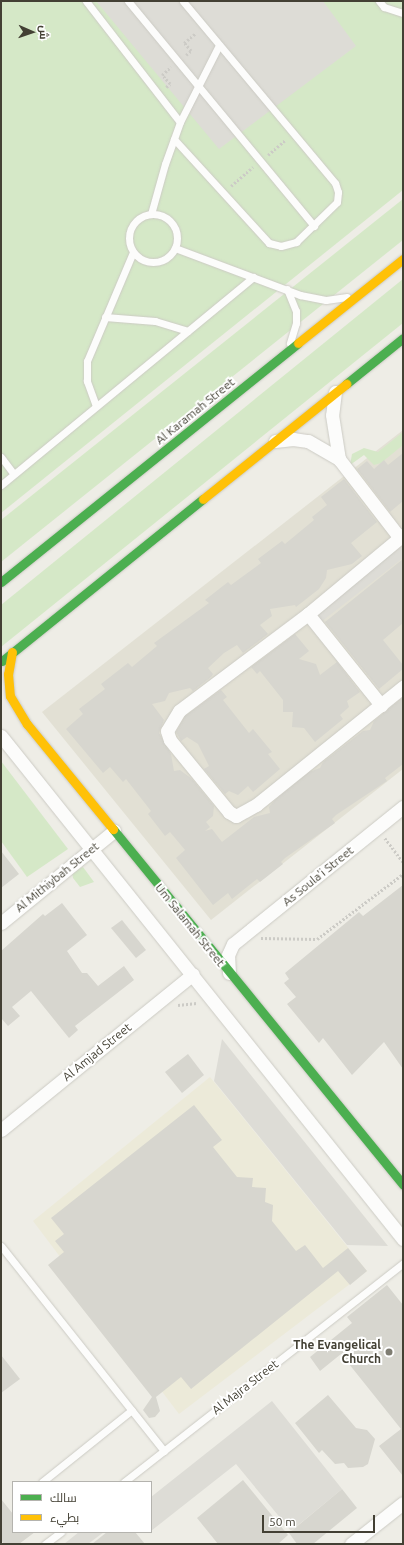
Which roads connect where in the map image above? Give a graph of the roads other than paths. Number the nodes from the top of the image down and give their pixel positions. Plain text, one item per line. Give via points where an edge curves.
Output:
1 (86, 1) edge
2 (128, 1) edge
3 (183, 1) edge
4 (379, 1) edge
5 (403, 13) edge
6 (219, 45) junction
7 (197, 85) junction
8 (180, 122) junction
9 (174, 139) junction
10 (151, 214) junction
11 (314, 226) junction
12 (175, 248) junction
13 (133, 252) junction
14 (403, 259) edge
15 (253, 277) junction
16 (287, 289) junction
17 (365, 289) junction
18 (105, 317) junction
19 (187, 331) junction
20 (403, 338) edge
21 (282, 356) junction
22 (335, 392) junction
23 (96, 406) junction
24 (274, 441) junction
25 (1, 457) edge
26 (339, 459) junction
27 (14, 474) junction
28 (1, 485) edge
29 (401, 536) edge
30 (1, 582) edge
31 (308, 614) junction
32 (12, 652) junction
33 (1, 662) edge
34 (403, 687) edge
35 (381, 704) junction
36 (1, 736) edge
37 (403, 807) edge
38 (114, 831) junction
39 (92, 848) junction
40 (1, 923) edge
41 (201, 939) junction
42 (233, 944) junction
43 (229, 973) junction
44 (193, 974) junction
45 (1, 1130) edge
46 (403, 1184) edge
47 (403, 1239) edge
48 (1, 1246) edge
49 (403, 1263) edge
50 (132, 1410) junction
51 (164, 1451) junction
52 (43, 1481) edge
53 (125, 1481) edge
54 (403, 1503) edge
55 (59, 1533) edge
56 (45, 1544) edge
57 (351, 1544) edge

1 - 8 lane
2 - 7 lane
3 - 6 lane
4 - 5 lane via 384,7
6 - 7 lane
6 - 11 lane via 334,183 338,197 335,207
7 - 8 lane
7 - 11 lane
8 - 9 lane
9 - 10 lane
9 - 11 lane via 269,243 289,245
10 - 12 lane via 161,215 169,220 177,238
10 - 13 lane via 141,217 134,224 129,238
12 - 13 lane via 169,256 160,261 150,262
12 - 15 lane
13 - 18 lane
14 - 17 main road, Al Karamah Street
15 - 16 lane
15 - 19 lane
16 - 17 lane via 300,295 326,300 353,295
16 - 21 lane via 296,312 296,323 289,346
17 - 21 main road, Al Karamah Street
18 - 19 lane via 155,321
18 - 23 lane via 86,368
19 - 23 lane
20 - 22 main road
21 - 30 main road, Al Karamah Street
22 - 24 main road
22 - 26 street via 332,415
23 - 27 lane
24 - 26 street via 293,439 308,442
24 - 32 main road
25 - 27 lane
26 - 29 street
27 - 28 lane
29 - 31 street
31 - 35 street
31 - 35 street via 178,711 167,731 170,740 229,812 236,816 256,805
32 - 33 main road
32 - 38 main road, Um Salamah Street via 8,674 10,696 17,710
34 - 35 street
36 - 39 street
37 - 42 street, As Soula'i Street
38 - 39 street, Al Mithiybah Street
38 - 41 main road, Um Salamah Street
39 - 40 street, Al Mithiybah Street
39 - 44 street
41 - 42 street
41 - 43 main road, Um Salamah Street
42 - 43 street via 228,955
43 - 46 main road, Um Salamah Street
44 - 45 street, Al Amjad Street
44 - 47 street
48 - 50 lane
49 - 51 lane, Al Majra Street
50 - 51 lane
50 - 52 lane
51 - 53 lane, Al Majra Street
54 - 57 street
55 - 56 lane

